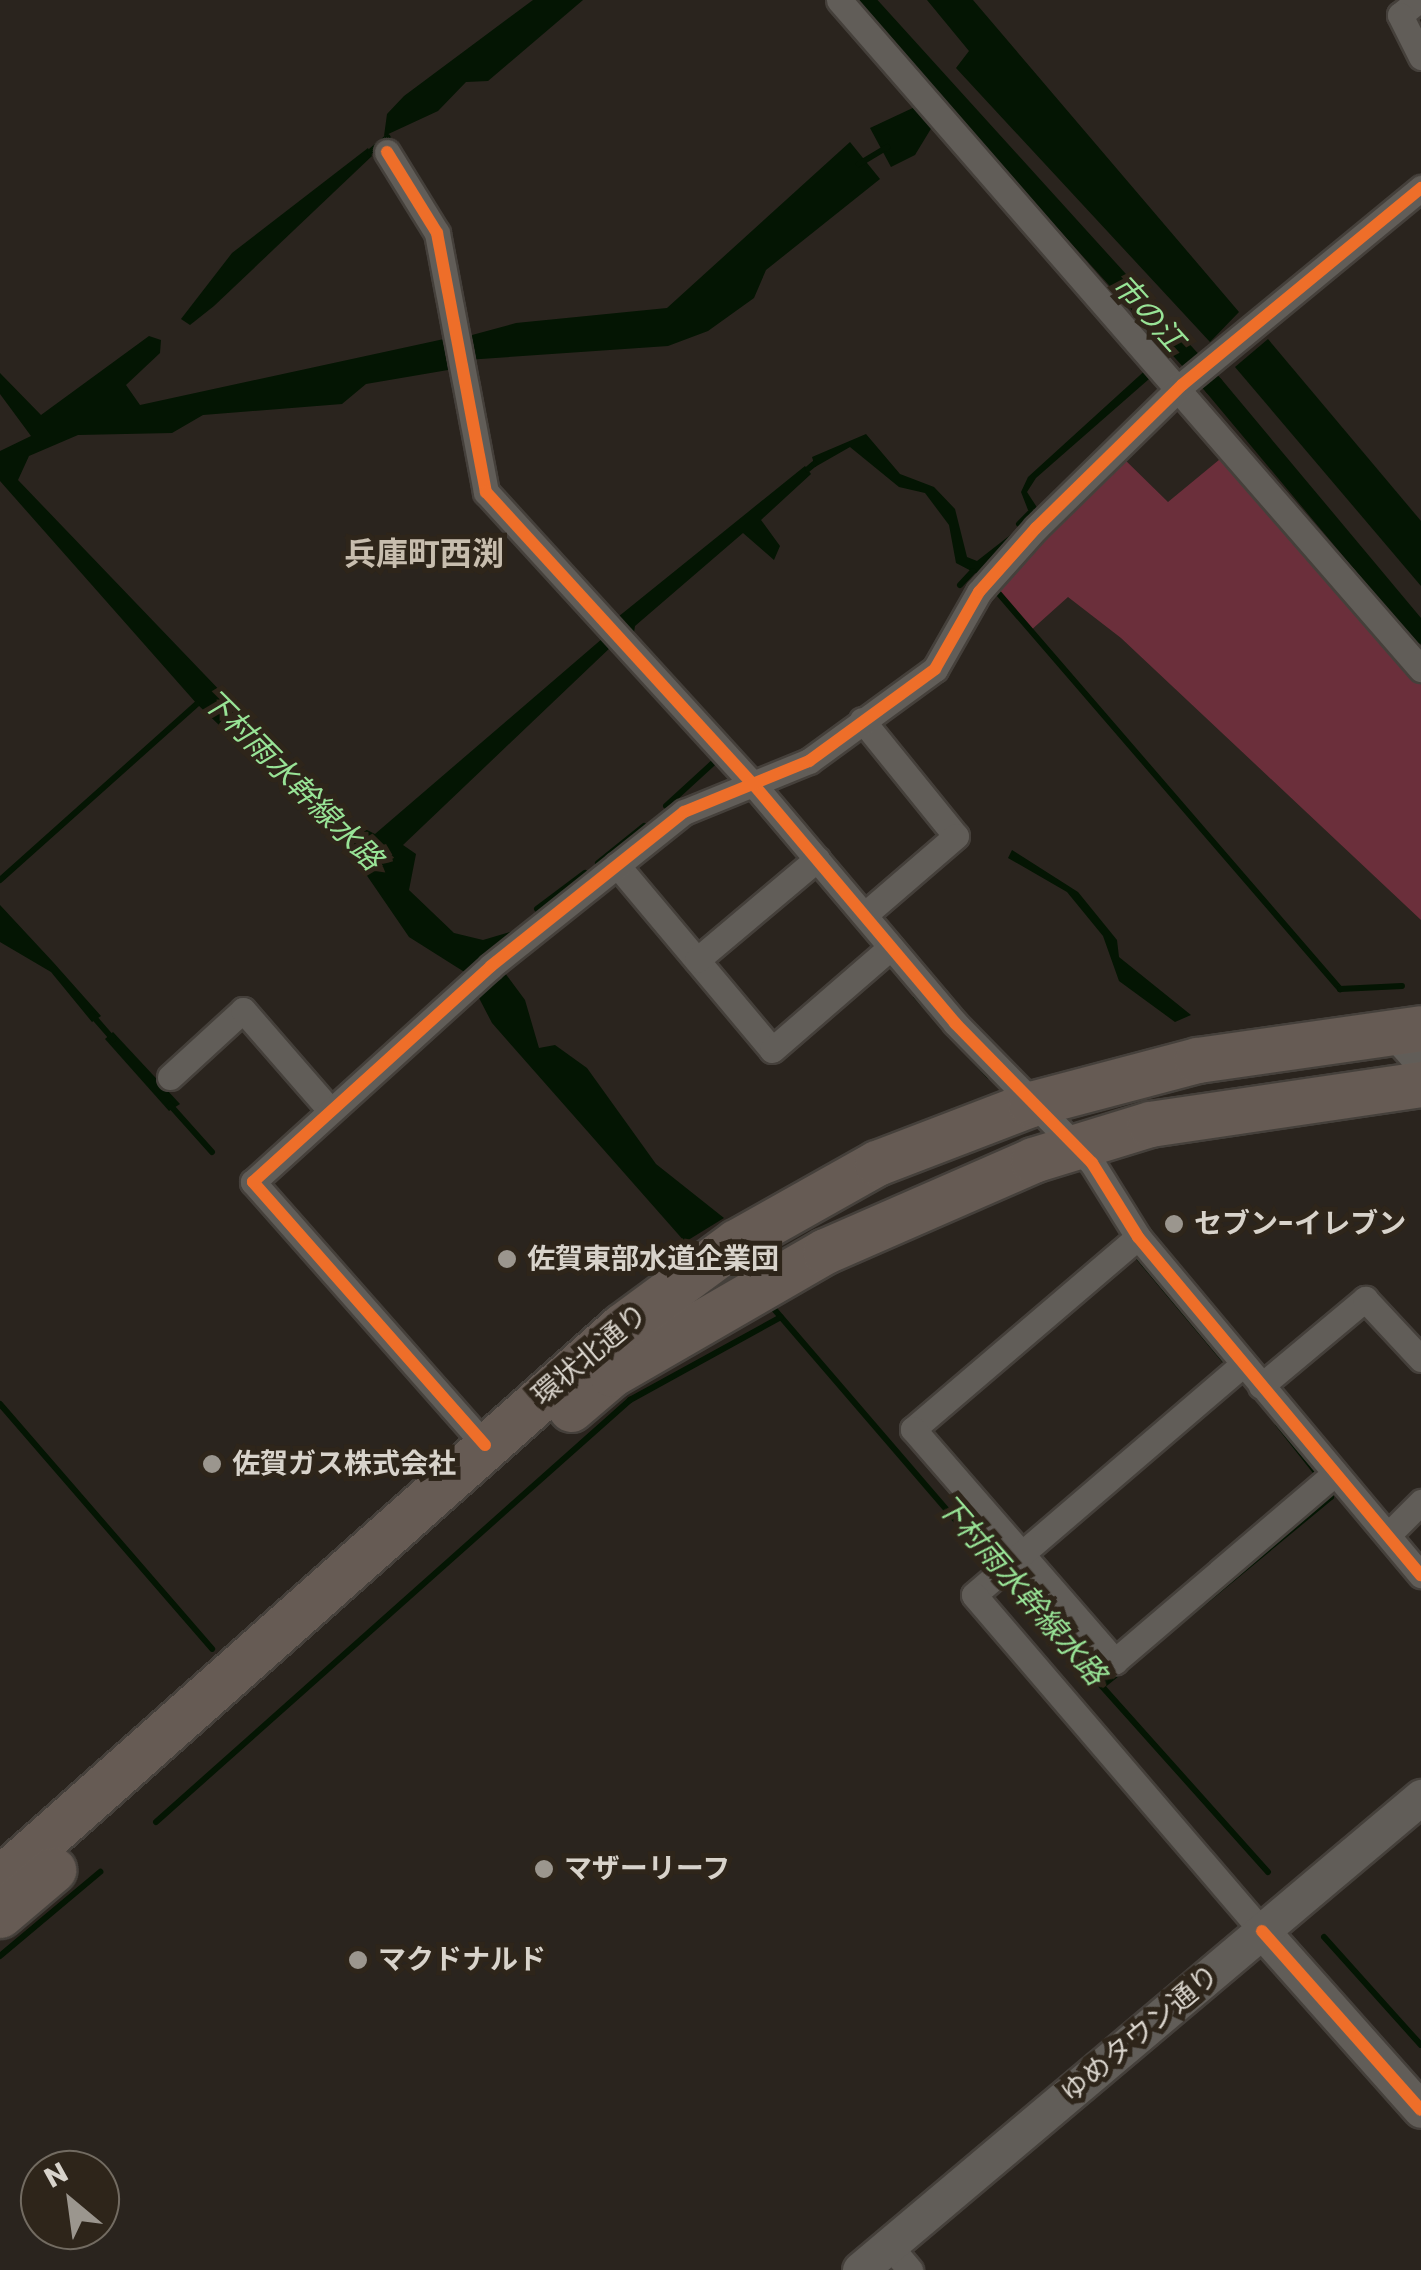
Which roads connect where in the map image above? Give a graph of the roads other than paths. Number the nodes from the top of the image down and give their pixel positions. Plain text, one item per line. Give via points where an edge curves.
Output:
1 (839, 0) edge
2 (1419, 0) edge
3 (1421, 57) edge
4 (387, 152) dead end
5 (1421, 188) edge
6 (1182, 385) junction
7 (1421, 669) edge
8 (862, 720) junction
9 (754, 785) junction
10 (617, 864) junction
11 (810, 864) junction
12 (864, 915) junction
13 (885, 953) junction
14 (697, 960) junction
15 (1414, 1066) edge
16 (170, 1077) dead end
17 (1031, 1104) junction
18 (330, 1110) junction
19 (1074, 1146) junction
20 (1132, 1242) junction
21 (1421, 1358) edge
22 (1236, 1370) junction
23 (1261, 1386) junction
24 (485, 1444) junction
25 (1327, 1481) junction
26 (1421, 1502) edge
27 (1388, 1535) junction
28 (1016, 1556) junction
29 (1421, 1575) edge
30 (1421, 1797) edge
31 (0, 1879) edge
32 (0, 1914) edge
33 (1262, 1931) junction
34 (1421, 2110) edge
35 (899, 2258) edge
36 (860, 2270) edge

1 - 6 street
2 - 3 street via 1400,15
4 - 9 street via 437,233 486,492
5 - 6 street
6 - 7 street
6 - 8 street via 1005,560 935,669
8 - 9 street via 809,761
8 - 12 street via 956,836
9 - 10 street via 684,812
9 - 11 street
10 - 14 street
10 - 18 street
11 - 12 street
11 - 14 street
12 - 13 street
13 - 14 street via 772,1050
13 - 17 street
15 - 17 highway, 環状北通り via 1197,1060
15 - 19 highway, 環状北通り
16 - 18 street via 243,1010
17 - 19 street
17 - 24 highway, 環状北通り via 877,1163 736,1242
18 - 24 street via 253,1182
19 - 20 street
19 - 32 highway, 環状北通り via 825,1251 612,1374
20 - 22 street
20 - 28 street via 914,1429
21 - 23 street via 1365,1299
22 - 23 street
22 - 28 street
23 - 25 street
24 - 31 highway, 環状北通り
25 - 27 street
25 - 28 street via 1115,1661
26 - 27 street
27 - 29 street
28 - 33 street via 974,1595
30 - 33 street, ゆめタウン通り
33 - 34 street
33 - 35 street, ゆめタウン通り
35 - 36 street, ゆめタウン通り

